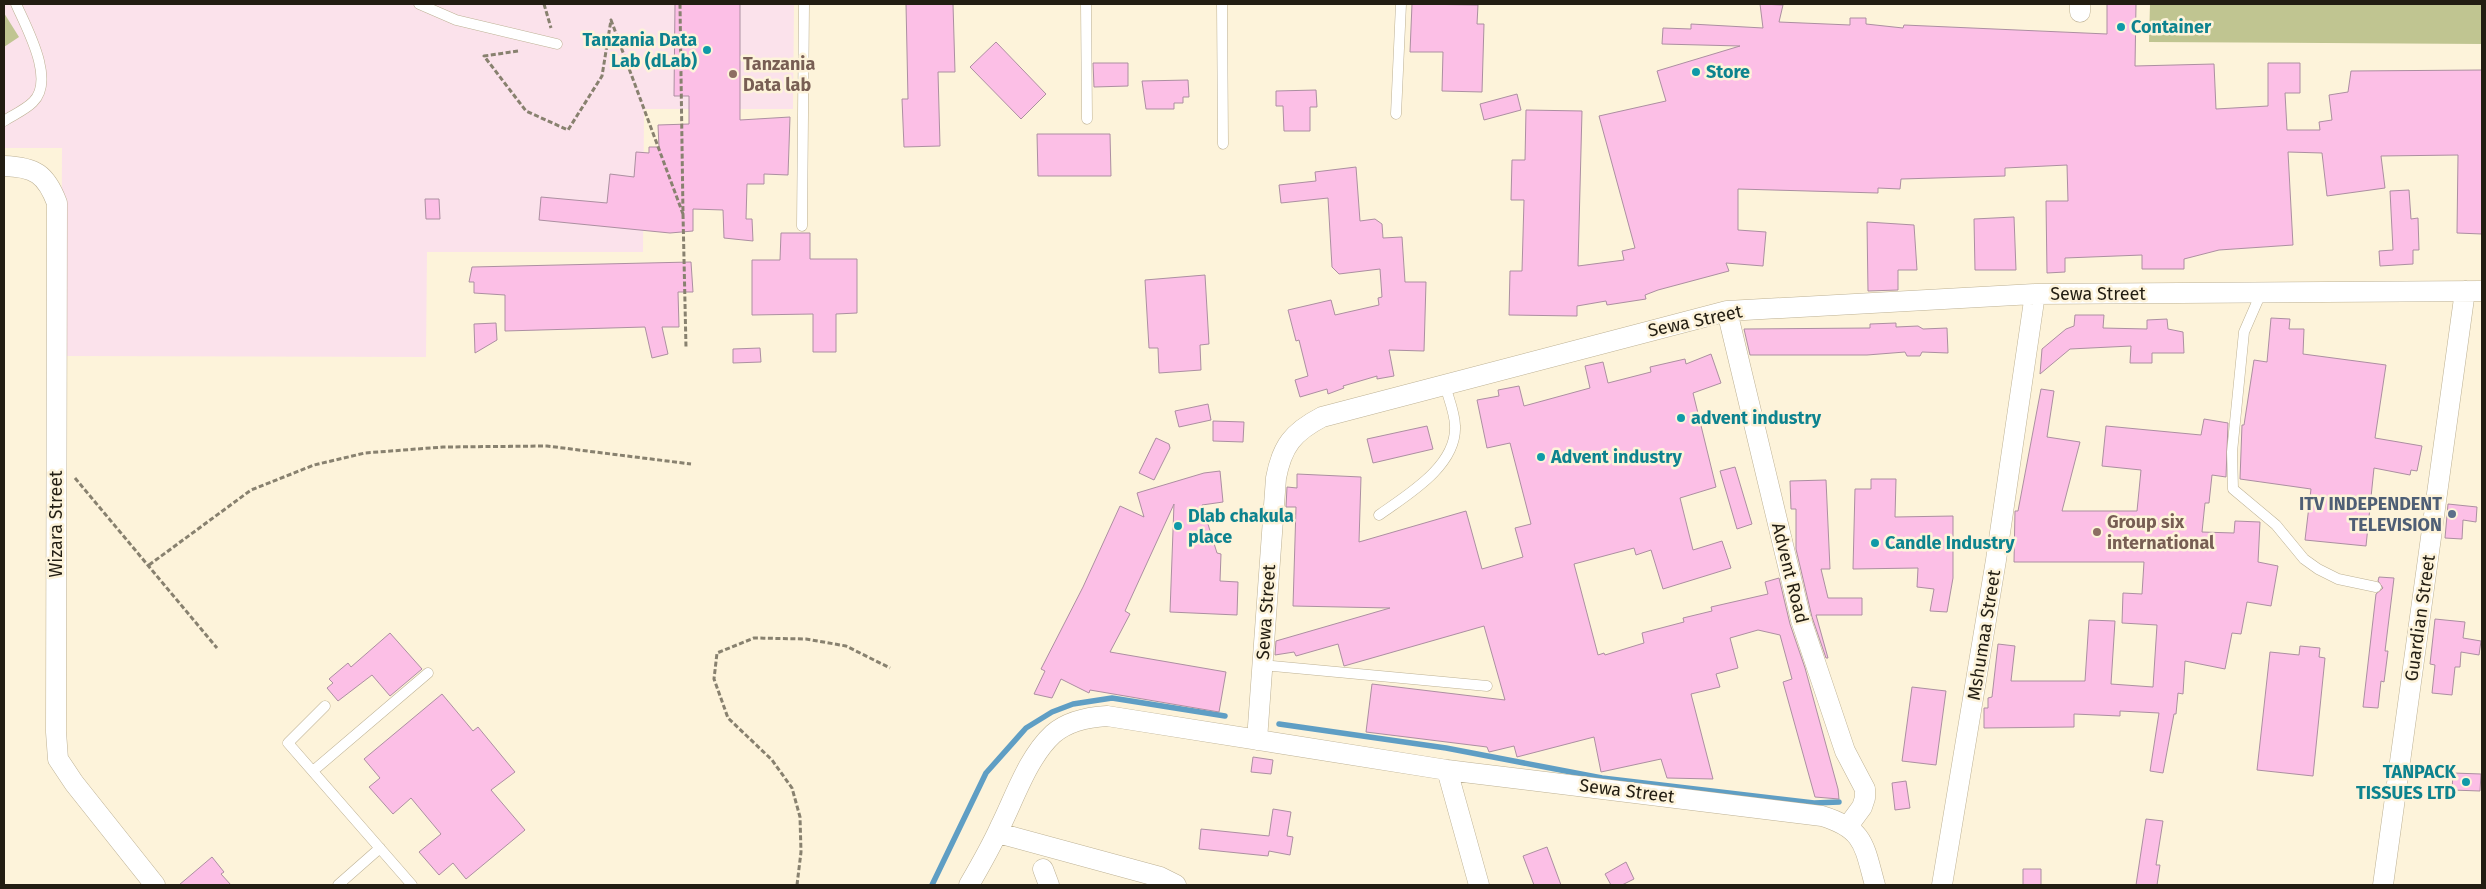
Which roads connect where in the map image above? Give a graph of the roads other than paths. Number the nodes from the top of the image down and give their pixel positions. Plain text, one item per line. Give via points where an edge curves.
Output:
1 (16, 4) edge
2 (419, 4) edge
3 (804, 4) edge
4 (1086, 4) edge
5 (1222, 4) edge
6 (1401, 4) edge
7 (557, 44) road end
8 (1396, 114) dead end
9 (1087, 119) dead end
10 (4, 121) edge
11 (1223, 144) dead end
12 (4, 166) edge
13 (802, 226) dead end
14 (2474, 291) edge
15 (2261, 293) junction
16 (2035, 294) junction
17 (1727, 311) junction
18 (1445, 385) junction
19 (1379, 516) dead end
20 (2376, 587) dead end
21 (1262, 666) junction
22 (428, 673) dead end
23 (1487, 686) dead end
24 (325, 706) dead end
25 (1256, 740) junction
26 (1447, 770) junction
27 (313, 771) junction
28 (1848, 826) junction
29 (998, 833) junction
30 (380, 848) junction
31 (155, 885) edge
32 (338, 885) edge
33 (412, 885) edge
34 (969, 885) edge
35 (1176, 885) edge
36 (1478, 885) edge
37 (1875, 885) edge
38 (1942, 885) edge
39 (2383, 885) edge

1 - 10 lane via 36,51 42,80 34,101
2 - 7 lane via 456,20
3 - 13 lane
4 - 9 lane
5 - 11 lane
6 - 8 lane
12 - 31 street, Wizara Street via 26,166 41,175 52,188 57,203 58,758 74,784
14 - 15 street, Sewa Street
14 - 39 street, Guardian Street
15 - 16 street, Sewa Street
15 - 20 lane via 2244,332 2232,452 2233,489 2276,525 2304,559 2318,569 2338,579
16 - 17 street, Sewa Street
16 - 38 street, Mshumaa Street via 1996,560
17 - 18 street, Sewa Street
17 - 28 street, Advent Road via 1801,620 1845,751 1864,789 1862,807
18 - 19 lane via 1455,426 1451,450 1425,483
18 - 21 street, Sewa Street via 1322,417 1302,430 1280,456
21 - 23 lane
21 - 25 street, Sewa Street
22 - 27 lane
24 - 27 lane via 288,743
25 - 26 street, Sewa Street
25 - 29 street, Sewa Street via 1107,716 1073,722 1054,733 1028,769
26 - 28 street, Sewa Street via 1792,811 1822,816
26 - 36 street
27 - 30 lane
28 - 37 street via 1858,836 1865,851
29 - 34 street, Sewa Street
29 - 35 street via 1160,877
30 - 32 lane
30 - 33 lane

